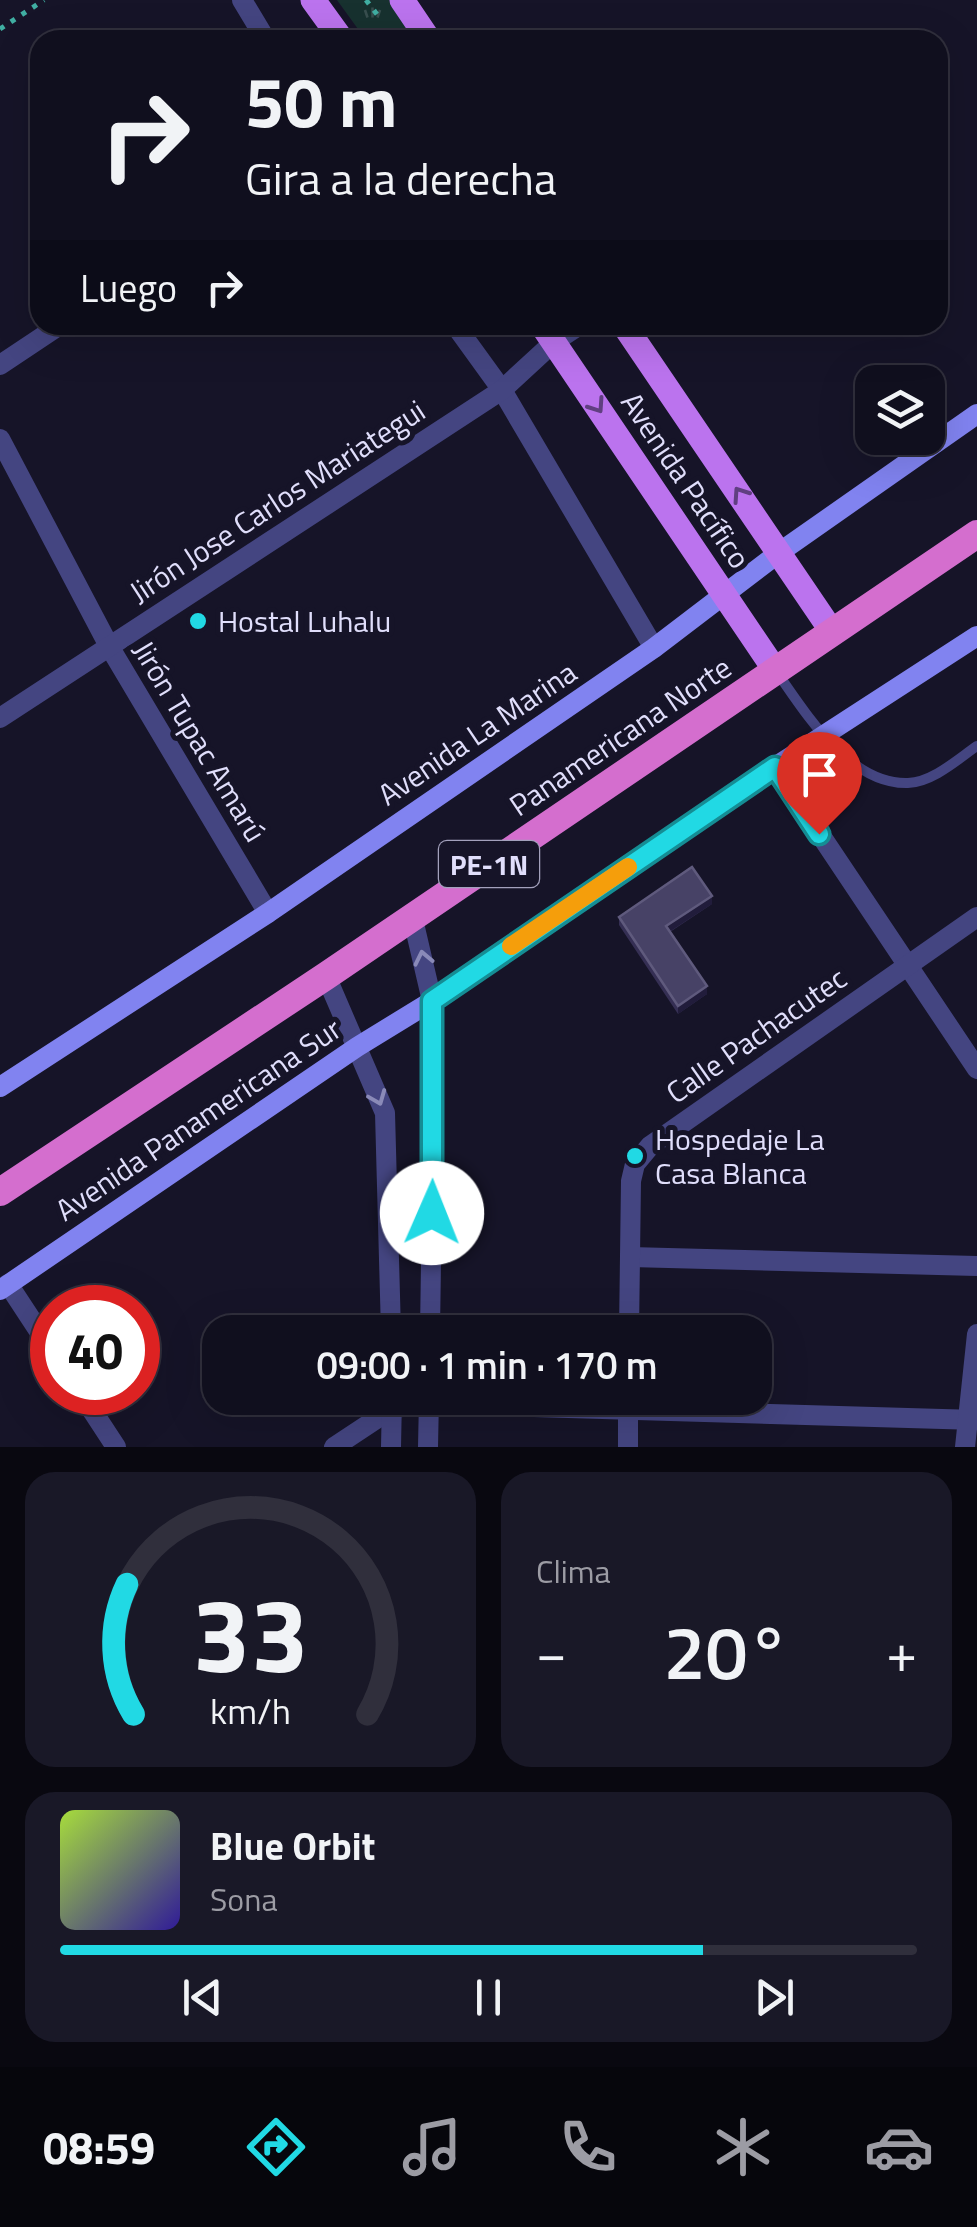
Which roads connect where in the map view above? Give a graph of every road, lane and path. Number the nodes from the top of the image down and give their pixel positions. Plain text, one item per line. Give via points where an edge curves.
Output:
1 (44, 0) edge
2 (242, 0) edge
3 (402, 0) edge
4 (315, 2) edge
5 (0, 29) edge
6 (260, 30) edge
7 (335, 30) edge
8 (422, 30) edge
9 (45, 335) edge
10 (463, 335) edge
11 (547, 335) edge
12 (549, 335) edge
13 (631, 335) edge
14 (0, 365) edge
15 (502, 390) junction
16 (977, 414) edge
17 (0, 439) edge
18 (977, 534) edge
19 (780, 552) junction
20 (724, 596) junction
21 (833, 633) junction
22 (977, 636) edge
23 (109, 646) junction
24 (654, 648) junction
25 (776, 670) junction
26 (0, 718) edge
27 (822, 737) junction
28 (977, 746) edge
29 (775, 767) junction
30 (268, 913) junction
31 (412, 916) junction
32 (977, 917) edge
33 (906, 966) junction
34 (326, 976) junction
35 (432, 1001) junction
36 (357, 1047) junction
37 (977, 1069) edge
38 (0, 1086) edge
39 (0, 1192) edge
40 (630, 1256) junction
41 (977, 1266) edge
42 (4, 1287) edge
43 (390, 1315) edge
44 (430, 1315) edge
45 (629, 1315) edge
46 (30, 1322) edge
47 (977, 1334) edge
48 (772, 1410) edge
49 (95, 1415) edge
50 (376, 1415) edge
51 (392, 1415) edge
52 (429, 1415) edge
53 (628, 1415) edge
54 (972, 1420) edge
55 (116, 1447) edge
56 (334, 1447) edge
57 (391, 1447) edge
58 (428, 1447) edge
59 (628, 1447) edge
60 (965, 1447) edge

1 - 5 path
2 - 6 street
3 - 8 main road
4 - 7 main road
9 - 14 street
10 - 15 street
11 - 15 street, Jirón Jose Carlos Mariategui
12 -> 20 main road, Avenida Pacífico
19 -> 13 main road, Avenida Pacífico
15 - 23 street, Jirón Jose Carlos Mariategui
15 - 24 street
16 - 19 main road, Avenida La Marina
17 - 23 street, Jirón Tupac Amarú
18 - 21 highway, Panamericana Norte / PE-1N
19 - 20 main road, Avenida La Marina
19 - 21 main road, Avenida Pacífico
20 - 24 main road, Avenida La Marina
20 - 25 main road, Avenida Pacífico
21 - 25 highway, Panamericana Norte / PE-1N
22 - 27 main road, Avenida Panamericana Sur
23 - 26 street, Jirón Jose Carlos Mariategui
23 - 30 street, Jirón Tupac Amarú
24 - 30 main road, Avenida La Marina
25 - 27 lane
25 - 31 highway, Panamericana Norte / PE-1N
27 - 28 lane via 878,777 910,783
27 - 29 main road, Avenida Panamericana Sur
29 - 33 street
29 - 35 main road, Avenida Panamericana Sur
30 - 38 main road, Avenida La Marina
31 - 34 highway, Panamericana Norte / PE-1N
35 -> 31 street
32 - 33 street, Calle Pachacutec
33 - 37 street
33 - 40 street, Calle Pachacutec via 650,1146 630,1181
34 - 36 street
34 - 39 highway, Panamericana Norte / PE-1N
35 - 36 main road, Avenida Panamericana Sur
35 - 44 street
36 - 42 main road, Avenida Panamericana Sur
36 -> 43 street via 385,1112
40 - 41 street
40 - 45 street, Calle Pachacutec
42 - 46 street
47 - 54 street
48 - 54 street
49 - 55 street
50 - 56 street
51 - 57 street
52 - 58 street
53 - 59 street
54 - 60 street

